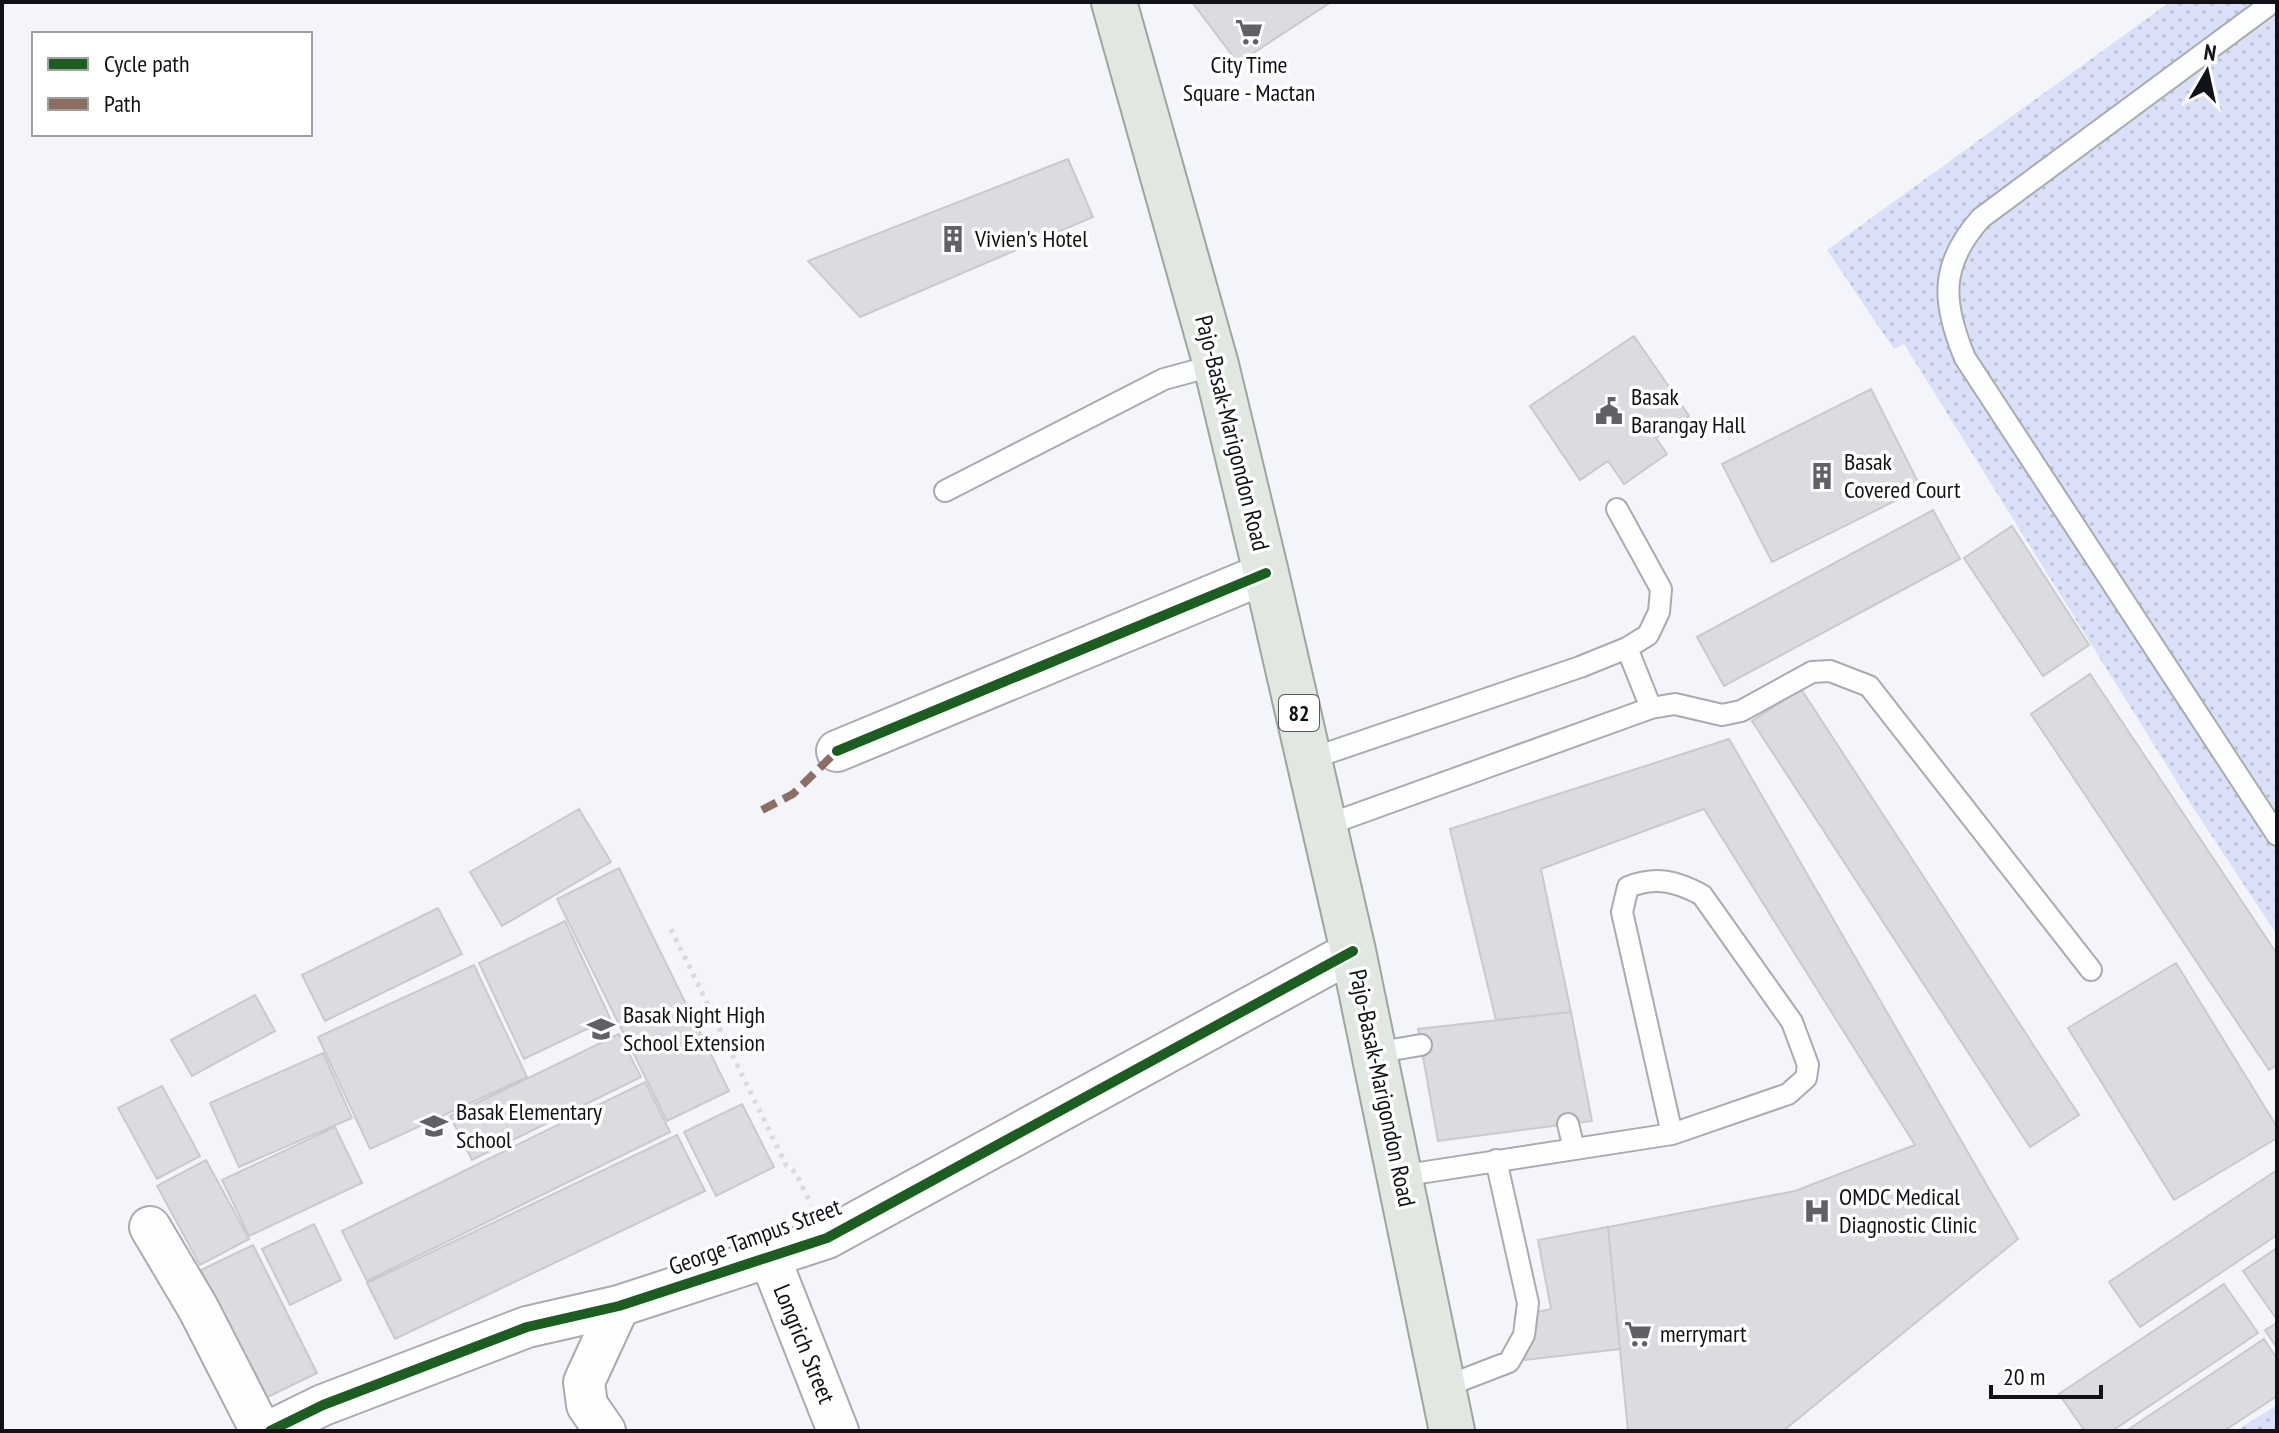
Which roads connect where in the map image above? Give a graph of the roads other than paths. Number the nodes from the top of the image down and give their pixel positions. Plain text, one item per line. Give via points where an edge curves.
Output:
1 (1114, 2) edge
2 (2273, 2) edge
3 (1216, 365) junction
4 (945, 491) dead end
5 (1617, 509) dead end
6 (1266, 573) junction
7 (1627, 648) junction
8 (1651, 708) junction
9 (837, 751) dead end
10 (1310, 759) junction
11 (1324, 826) junction
12 (2277, 835) edge
13 (1353, 951) junction
14 (2091, 970) dead end
15 (1421, 1045) dead end
16 (1374, 1053) junction
17 (1568, 1124) dead end
18 (1672, 1134) junction
19 (1574, 1149) junction
20 (1496, 1160) junction
21 (1400, 1176) junction
22 (150, 1227) dead end
23 (769, 1256) junction
24 (619, 1306) junction
25 (1444, 1387) junction
26 (261, 1431) edge
27 (270, 1431) edge
28 (605, 1431) edge
29 (838, 1431) edge
30 (1452, 1431) edge

1 - 3 main road, Pajo-Basak-Marigondon Road / 82
2 - 12 lane via 1981,218 1953,261 1947,292 1950,322 1965,358
3 - 4 lane via 1164,379
3 - 6 main road, Pajo-Basak-Marigondon Road / 82
5 - 7 lane via 1661,589 1659,612 1648,635
6 - 9 street
6 - 10 main road, Pajo-Basak-Marigondon Road / 82
7 - 8 lane
7 - 10 lane
8 - 11 lane
8 - 14 lane via 1675,704 1731,713 1812,672 1830,671 1869,686
10 - 11 main road, Pajo-Basak-Marigondon Road / 82
11 - 13 main road, Pajo-Basak-Marigondon Road / 82
13 - 16 main road, Pajo-Basak-Marigondon Road / 82
13 - 23 street, George Tampus Street via 827,1238
15 - 16 lane
16 - 21 main road, Pajo-Basak-Marigondon Road / 82
17 - 19 lane
18 - 18 lane via 1788,1094 1806,1078 1808,1065 1792,1022 1702,895 1680,883 1649,878 1628,887 1622,912
18 - 19 lane
19 - 20 lane
20 - 21 lane
20 - 25 lane via 1528,1303 1524,1335 1509,1362
21 - 25 main road, Pajo-Basak-Marigondon Road / 82
22 - 26 street
23 - 24 street, George Tampus Street
23 - 29 street, Longrich Street
24 - 27 street, George Tampus Street via 527,1327 323,1405
24 - 28 street via 584,1382 587,1405
25 - 30 main road, Pajo-Basak-Marigondon Road / 82

